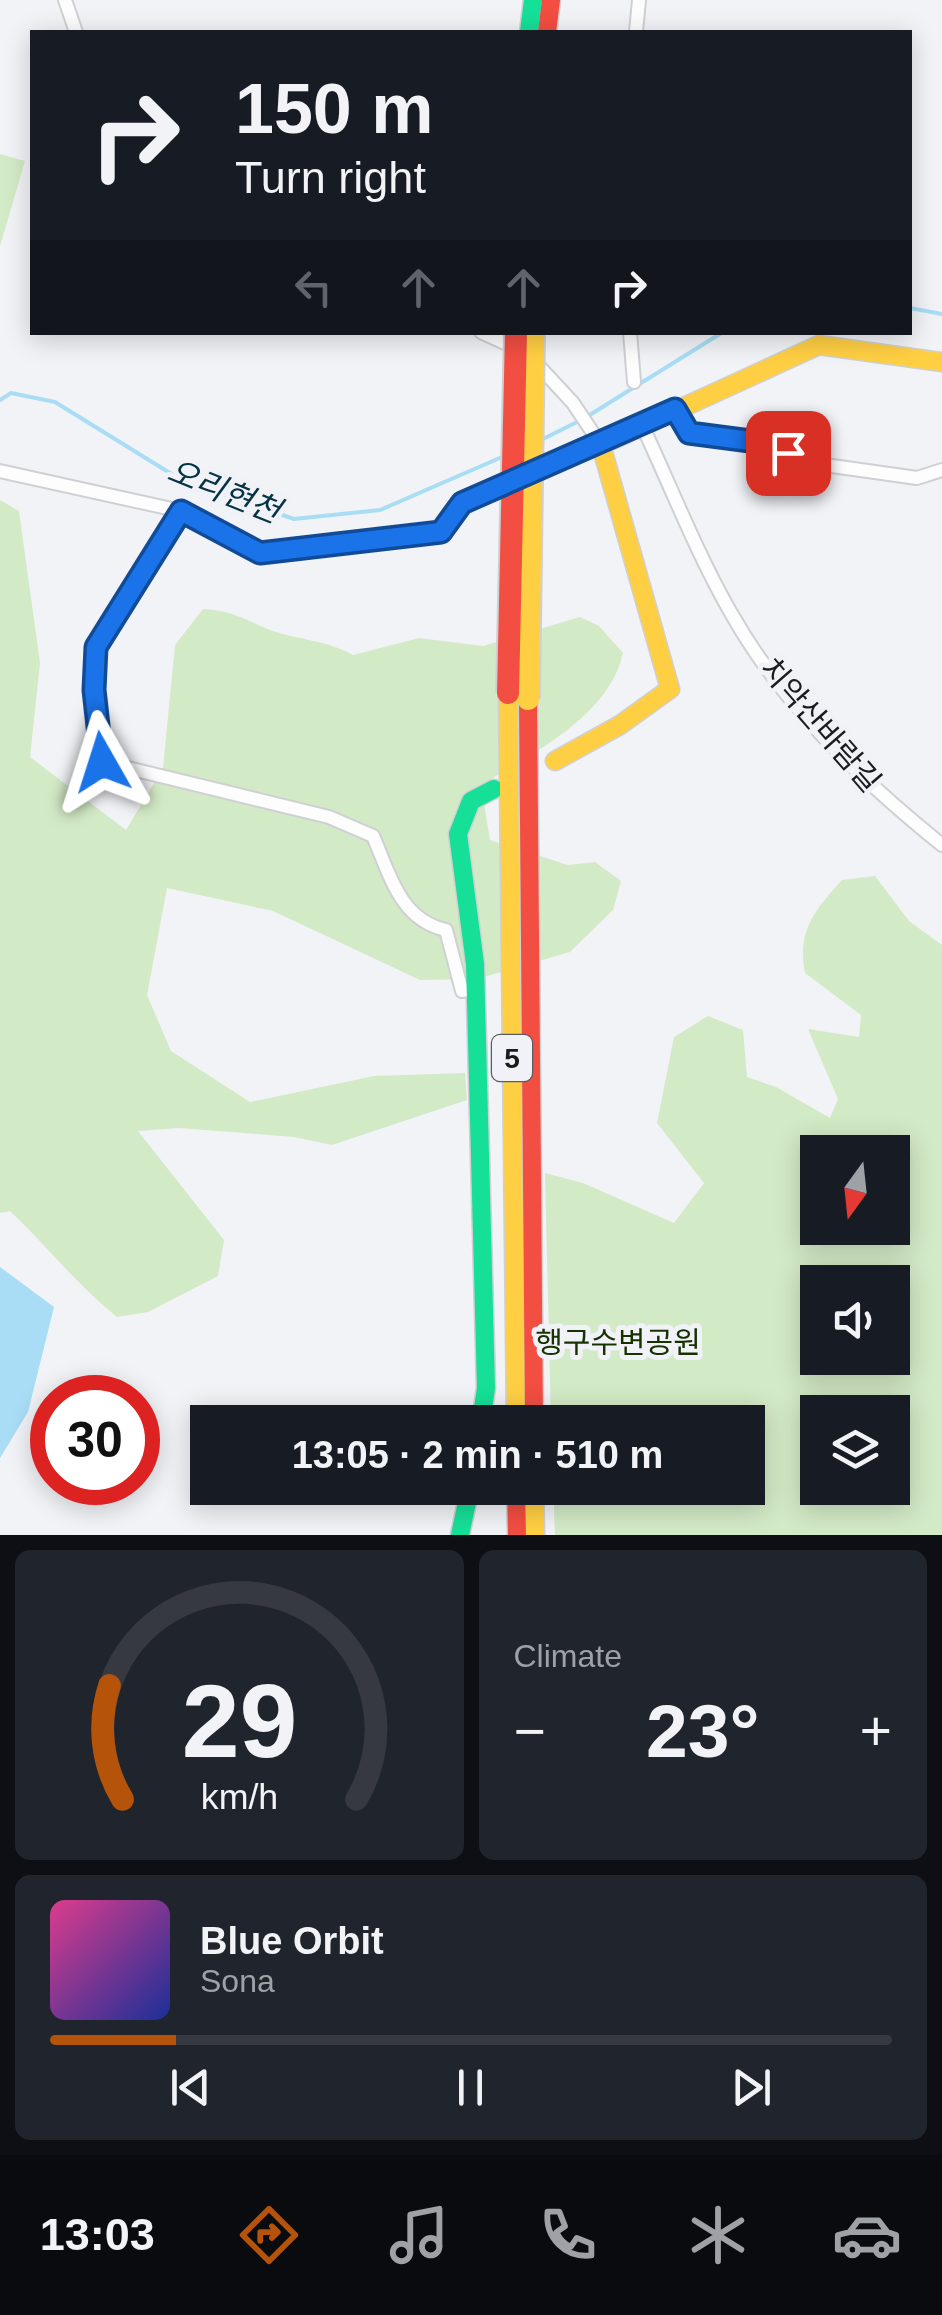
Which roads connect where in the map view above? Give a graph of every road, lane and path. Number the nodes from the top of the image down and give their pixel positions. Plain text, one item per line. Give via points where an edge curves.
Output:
1 (66, 0) edge
2 (534, 0) edge
3 (551, 0) edge
4 (639, 0) edge
5 (75, 30) edge
6 (529, 30) edge
7 (546, 30) edge
8 (636, 30) edge
9 (487, 335) edge
10 (516, 335) edge
11 (533, 335) edge
12 (630, 335) edge
13 (942, 362) edge
14 (634, 382) dead end
15 (675, 409) junction
16 (642, 426) junction
17 (596, 439) junction
18 (942, 470) edge
19 (0, 471) edge
20 (181, 511) junction
21 (518, 696) junction
22 (555, 761) dead end
23 (494, 789) dead end
24 (942, 845) edge
25 (476, 989) junction
26 (483, 1405) edge
27 (516, 1405) edge
28 (534, 1405) edge
29 (466, 1505) edge
30 (516, 1505) edge
31 (534, 1505) edge
32 (460, 1535) edge
33 (517, 1535) edge
34 (534, 1535) edge

1 - 5 street
2 - 6 main road
3 - 7 main road
4 - 8 street
9 - 17 street via 526,354 574,403
10 - 21 main road, 5, bridge
11 - 21 main road, 5, bridge
12 - 14 street
13 - 15 main road via 820,346
15 - 16 main road
15 - 18 street via 689,433 758,442 818,464 917,478
16 - 17 main road
16 - 24 street, 치악산바람길 via 731,613 781,688 874,790
17 - 20 street via 462,503 441,532 260,553
17 - 22 main road via 670,689
19 - 20 street
20 - 25 street via 96,647 102,762 328,817 373,836 406,910 446,930 462,991
21 - 27 main road, 5
21 - 28 main road, 5
23 - 25 main road via 470,801 458,834
25 - 26 main road
29 - 32 main road
30 - 33 main road
31 - 34 main road

